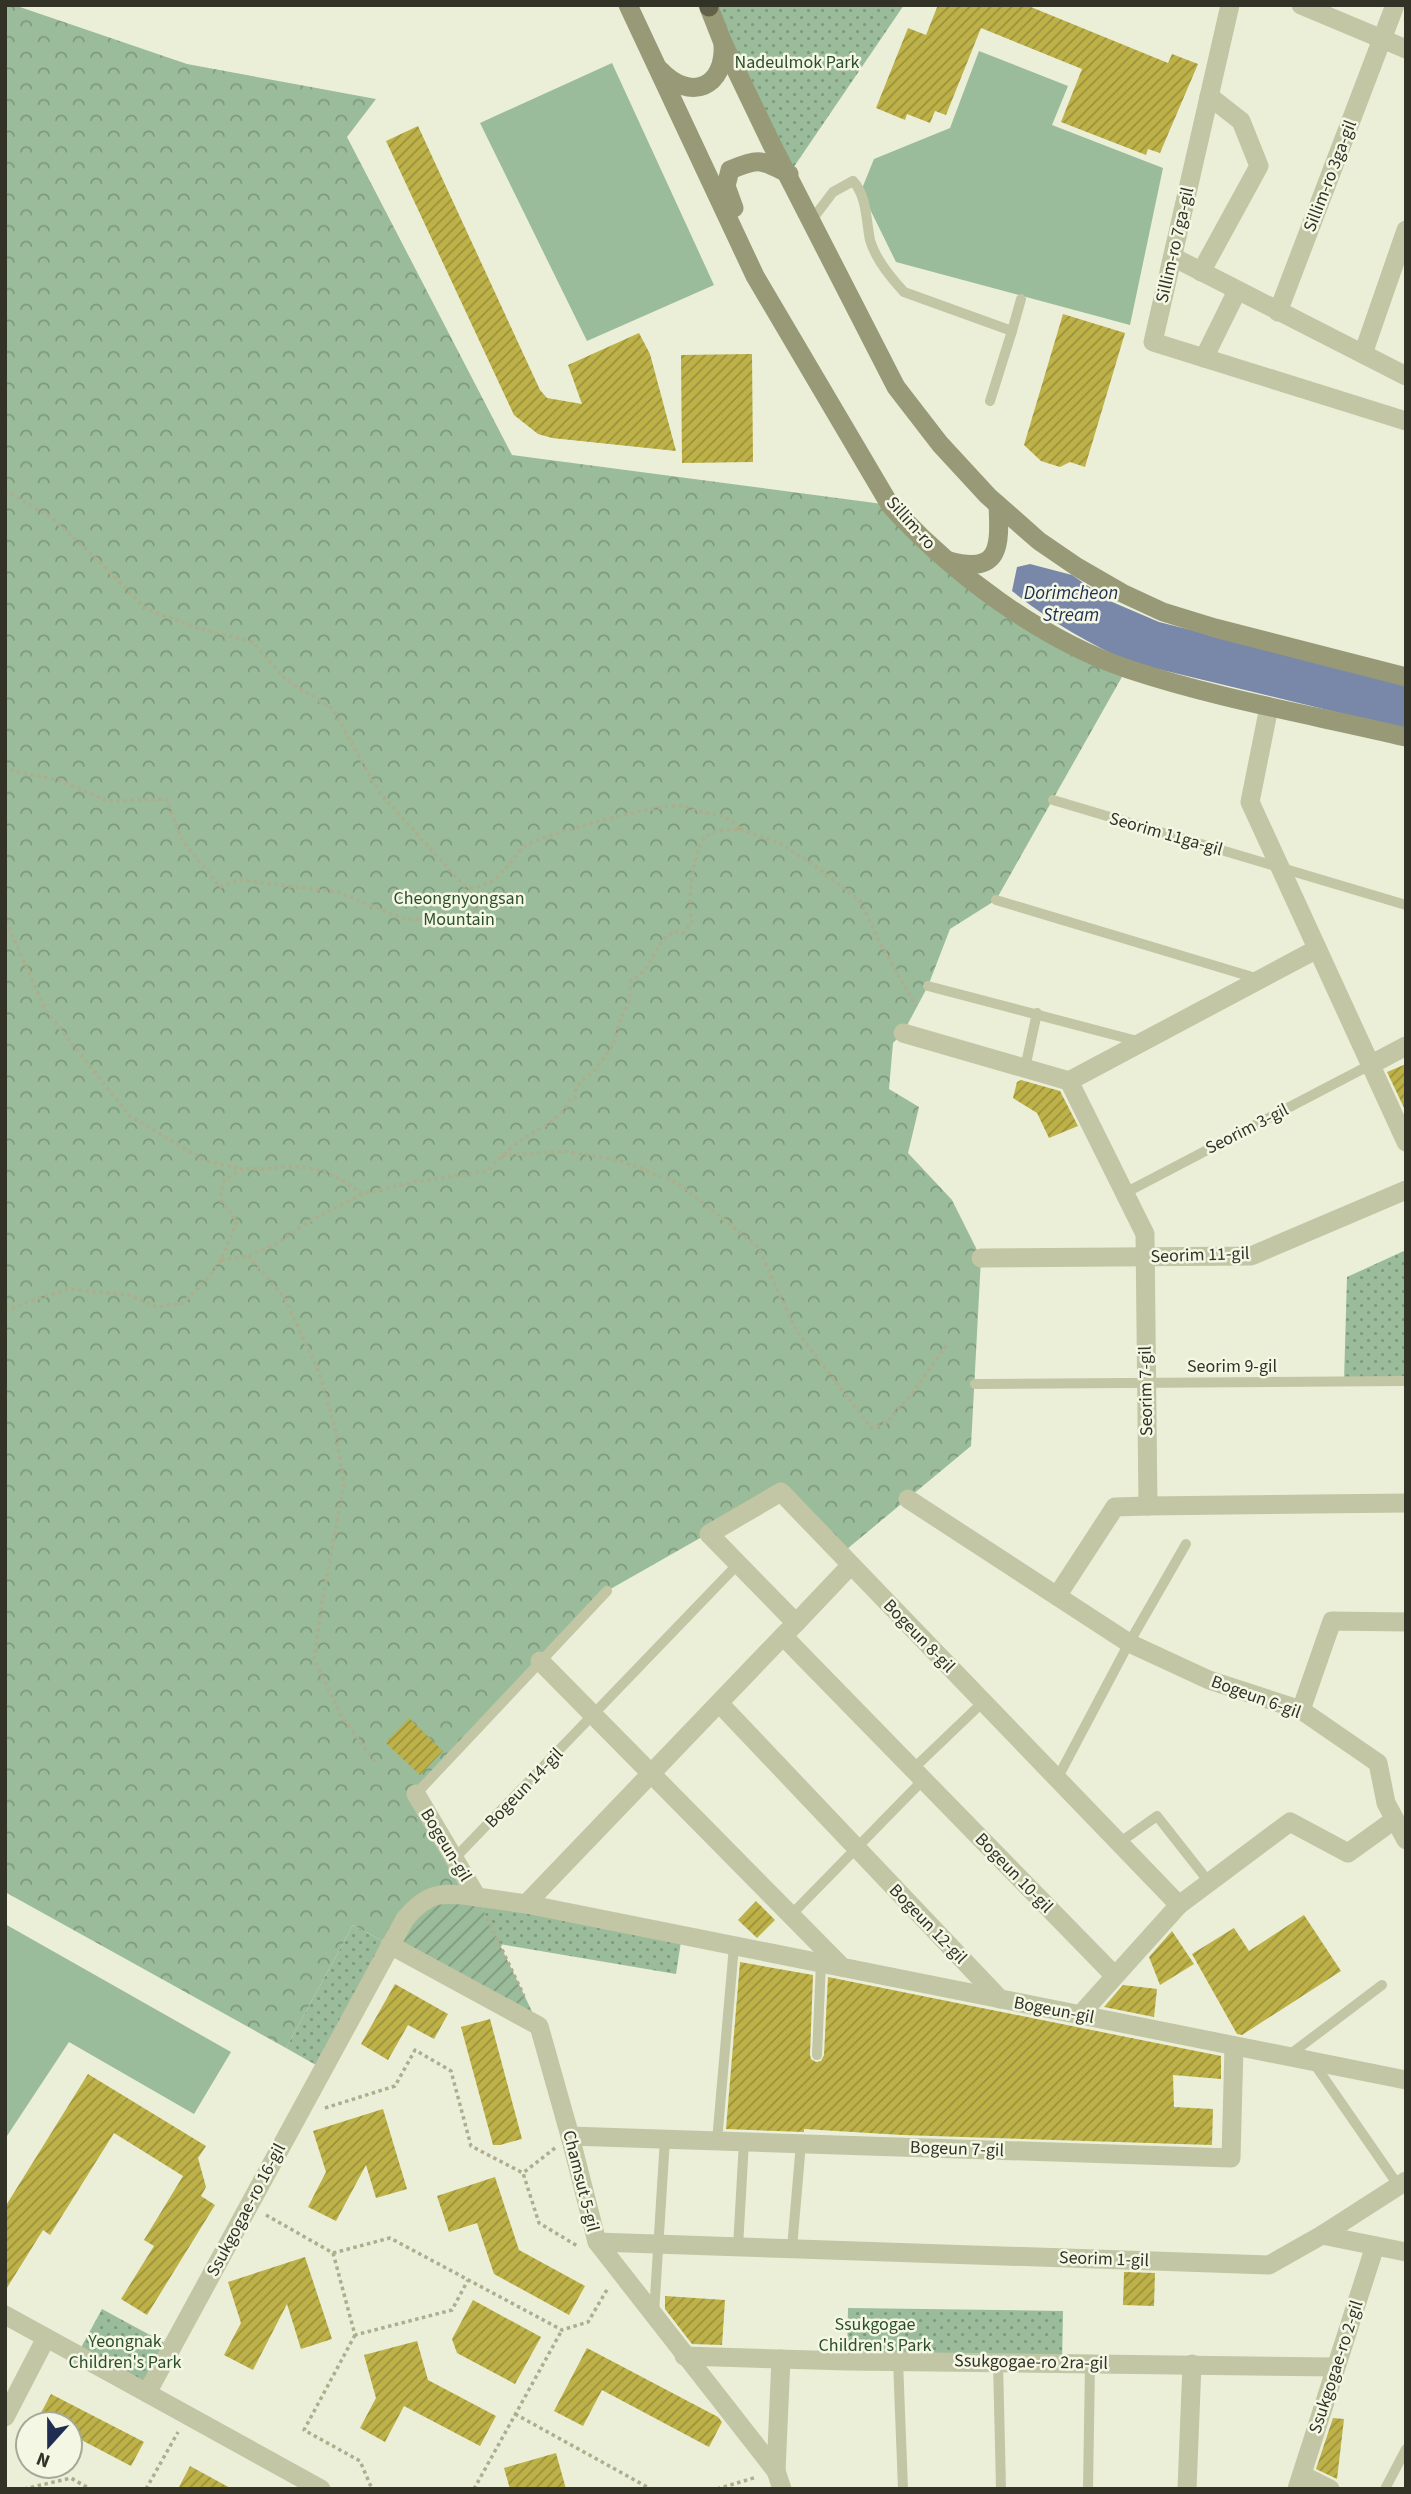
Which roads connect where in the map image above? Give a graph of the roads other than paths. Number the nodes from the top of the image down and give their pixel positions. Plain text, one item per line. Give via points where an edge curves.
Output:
1 (628, 5) edge
2 (1230, 5) edge
3 (1301, 5) edge
4 (1395, 5) edge
5 (709, 6) edge
6 (1383, 39) junction
7 (723, 43) junction
8 (1406, 49) edge
9 (655, 63) junction
10 (1209, 96) junction
11 (789, 174) junction
12 (811, 221) junction
13 (1406, 230) edge
14 (740, 246) junction
15 (1173, 257) junction
16 (1201, 272) junction
17 (1237, 291) junction
18 (1021, 299) dead end
19 (1278, 312) junction
20 (1012, 331) junction
21 (1363, 354) junction
22 (1204, 358) junction
23 (1406, 376) edge
24 (990, 401) dead end
25 (1406, 421) edge
26 (998, 505) junction
27 (945, 560) junction
28 (1406, 677) edge
29 (1269, 707) junction
30 (1406, 737) edge
31 (1053, 800) dead end
32 (1280, 867) junction
33 (996, 900) dead end
34 (1406, 905) edge
35 (1317, 948) junction
36 (1260, 979) junction
37 (928, 986) dead end
38 (1037, 1013) junction
39 (903, 1033) dead end
40 (1142, 1042) junction
41 (1406, 1046) edge
42 (1370, 1065) junction
43 (1025, 1068) junction
44 (1069, 1081) junction
45 (1406, 1143) edge
46 (1406, 1190) edge
47 (1125, 1192) junction
48 (1145, 1257) junction
49 (981, 1258) dead end
50 (1406, 1381) edge
51 (1146, 1383) junction
52 (975, 1384) dead end
53 (908, 1499) dead end
54 (1406, 1503) edge
55 (1148, 1506) junction
56 (709, 1534) joint
57 (1186, 1544) dead end
58 (738, 1564) junction
59 (851, 1565) junction
60 (607, 1591) dead end
61 (1057, 1595) junction
62 (1406, 1622) edge
63 (789, 1630) junction
64 (1129, 1643) junction
65 (540, 1661) junction
66 (983, 1702) junction
67 (719, 1703) junction
68 (1301, 1710) junction
69 (594, 1716) junction
70 (651, 1774) junction
71 (918, 1775) junction
72 (1058, 1779) junction
73 (416, 1794) joint
74 (1394, 1821) junction
75 (1406, 1840) edge
76 (1119, 1843) junction
77 (856, 1848) junction
78 (454, 1859) junction
79 (1209, 1882) junction
80 (477, 1897) junction
81 (526, 1905) junction
82 (1179, 1905) junction
83 (791, 1916) junction
84 (390, 1945) junction
85 (734, 1946) junction
86 (821, 1963) junction
87 (842, 1967) junction
88 (1115, 1976) junction
89 (1382, 1985) dead end
90 (1000, 1999) junction
91 (1080, 2015) junction
92 (1234, 2046) junction
93 (817, 2055) dead end
94 (1288, 2056) junction
95 (1313, 2062) junction
96 (1406, 2080) edge
97 (570, 2136) junction
98 (665, 2139) junction
99 (717, 2141) junction
100 (744, 2141) junction
101 (801, 2143) junction
102 (1402, 2183) edge
103 (1322, 2235) junction
104 (659, 2244) junction
105 (591, 2246) junction
106 (738, 2246) junction
107 (1375, 2246) junction
108 (792, 2248) junction
109 (1406, 2252) edge
110 (5, 2315) edge
111 (654, 2317) junction
112 (46, 2338) junction
113 (684, 2356) junction
114 (781, 2359) junction
115 (898, 2361) junction
116 (998, 2362) junction
117 (1090, 2363) junction
118 (1192, 2364) junction
119 (1336, 2367) junction
120 (147, 2393) junction
121 (5, 2417) edge
122 (1406, 2449) edge
123 (779, 2480) edge
124 (1299, 2482) edge
125 (321, 2489) edge
126 (903, 2489) edge
127 (1001, 2489) edge
128 (1088, 2489) edge
129 (1187, 2489) edge
130 (1330, 2489) edge
131 (1385, 2489) edge

1 - 9 main road, Sillim-ro
2 - 10 street, Sillim-ro 7ga-gil
3 - 6 street
4 - 6 street, Sillim-ro 3ga-gil
5 - 7 main road
6 - 8 street
6 - 19 street, Sillim-ro 3ga-gil
7 - 9 main road via 720,68 711,82 696,89 677,84
7 - 11 main road
9 - 14 main road, Sillim-ro
10 - 15 street, Sillim-ro 7ga-gil
10 - 16 street, Sillim-ro 7ga-gil via 1241,121 1259,166
11 - 12 main road
11 - 14 main road via 764,161 730,170 726,186 740,223
12 - 20 lane via 833,192 853,181 861,192 871,243 904,292
12 - 26 main road via 897,387 940,443
13 - 21 street
14 - 27 main road, Sillim-ro via 890,505
15 - 16 street
15 - 22 street, Sillim-ro 7ga-gil via 1153,342
16 - 17 street
17 - 19 street
17 - 22 street
18 - 20 lane
19 - 21 street
20 - 24 lane
21 - 23 street
22 - 25 street, Sillim-ro 7ga-gil
26 - 27 main road via 998,543 991,557 975,566
26 - 28 main road via 1077,567 1163,612
27 - 29 main road, Sillim-ro via 1025,617 1093,654 1127,668
29 - 30 main road, Sillim-ro
29 - 32 street via 1250,802
31 - 32 lane, Seorim 11ga-gil
32 - 34 lane, Seorim 11ga-gil
32 - 35 street
33 - 36 lane
35 - 36 street
35 - 42 street
36 - 40 street
37 - 38 lane
38 - 40 lane
38 - 43 lane
39 - 43 street
40 - 44 street
41 - 42 street
42 - 45 street
42 - 47 lane, Seorim 3-gil
43 - 44 street
44 - 47 street, Seorim 7-gil
46 - 48 street, Seorim 11-gil via 1251,1256
47 - 48 street, Seorim 7-gil via 1145,1234
48 - 49 street, Seorim 11-gil
48 - 51 street, Seorim 7-gil
50 - 51 lane, Seorim 9-gil
51 - 52 lane, Seorim 9-gil
51 - 55 street, Seorim 7-gil
53 - 61 street, Bogeun 6-gil
54 - 55 street
55 - 61 street via 1115,1507
56 - 58 street, Bogeun 10-gil
56 - 59 street, Bogeun 8-gil via 781,1492
57 - 64 lane
58 - 63 street, Bogeun 10-gil
58 - 69 lane
59 - 63 street
59 - 66 street, Bogeun 8-gil
60 - 65 lane
61 - 64 street, Bogeun 6-gil
62 - 68 street via 1332,1621
63 - 67 street
63 - 71 street, Bogeun 10-gil
64 - 68 street, Bogeun 6-gil via 1209,1680
64 - 72 lane
65 - 69 street
65 - 73 lane
66 - 71 lane
66 - 72 street, Bogeun 8-gil
67 - 70 street
67 - 77 street, Bogeun 12-gil
68 - 74 street, Bogeun 6-gil via 1378,1763
69 - 70 street
69 - 78 lane, Bogeun 14-gil
70 - 81 street
70 - 83 street
71 - 77 lane
71 - 88 street, Bogeun 10-gil
72 - 76 street, Bogeun 8-gil
73 - 78 street, Bogeun-gil
74 - 75 street, Bogeun 6-gil
74 - 79 street via 1348,1853 1290,1822
76 - 79 lane via 1157,1816
76 - 82 street, Bogeun 8-gil
77 - 83 lane
77 - 90 street, Bogeun 12-gil
78 - 80 street, Bogeun-gil
79 - 82 street
80 - 81 street, Bogeun-gil
80 - 84 street, Ssukgogae-ro 16-gil via 452,1893 425,1899 405,1919
81 - 85 street, Bogeun-gil
82 - 88 street
83 - 87 street
84 - 97 street, Chamsut 5-gil via 539,2026
84 - 120 street, Ssukgogae-ro 16-gil
85 - 86 street, Bogeun-gil
85 - 99 lane
86 - 87 street, Bogeun-gil
86 - 93 lane
87 - 90 street, Bogeun-gil
88 - 91 street
89 - 94 lane
90 - 91 street, Bogeun-gil
91 - 92 street, Bogeun-gil
92 - 94 street, Bogeun-gil
92 - 101 street, Bogeun 7-gil via 1231,2158
94 - 95 street, Bogeun-gil
95 - 96 street, Bogeun-gil
95 - 102 lane
97 - 98 street, Bogeun 7-gil
97 - 105 street, Chamsut 5-gil
98 - 99 street, Bogeun 7-gil
98 - 104 lane
99 - 100 street, Bogeun 7-gil
100 - 101 street, Bogeun 7-gil
100 - 106 lane
101 - 108 lane
102 - 103 street
103 - 107 street
103 - 108 street, Seorim 1-gil via 1269,2265
104 - 105 street, Seorim 1-gil
104 - 106 street, Seorim 1-gil
104 - 111 lane
105 - 111 street, Chamsut 5-gil via 619,2270
106 - 108 street, Seorim 1-gil
107 - 109 street
107 - 119 street, Ssukgogae-ro 2-gil
110 - 112 street
111 - 113 street, Chamsut 5-gil
112 - 120 street
112 - 121 street
113 - 114 street, Ssukgogae-ro 2ra-gil
113 - 123 street, Chamsut 5-gil
114 - 115 street, Ssukgogae-ro 2ra-gil
114 - 123 street
115 - 116 street, Ssukgogae-ro 2ra-gil
115 - 126 lane
116 - 117 street, Ssukgogae-ro 2ra-gil
116 - 127 lane
117 - 118 street, Ssukgogae-ro 2ra-gil
117 - 128 lane
118 - 119 street, Ssukgogae-ro 2ra-gil
118 - 129 street
119 - 124 street, Ssukgogae-ro 2-gil
120 - 125 street
122 - 131 lane
124 - 130 street

